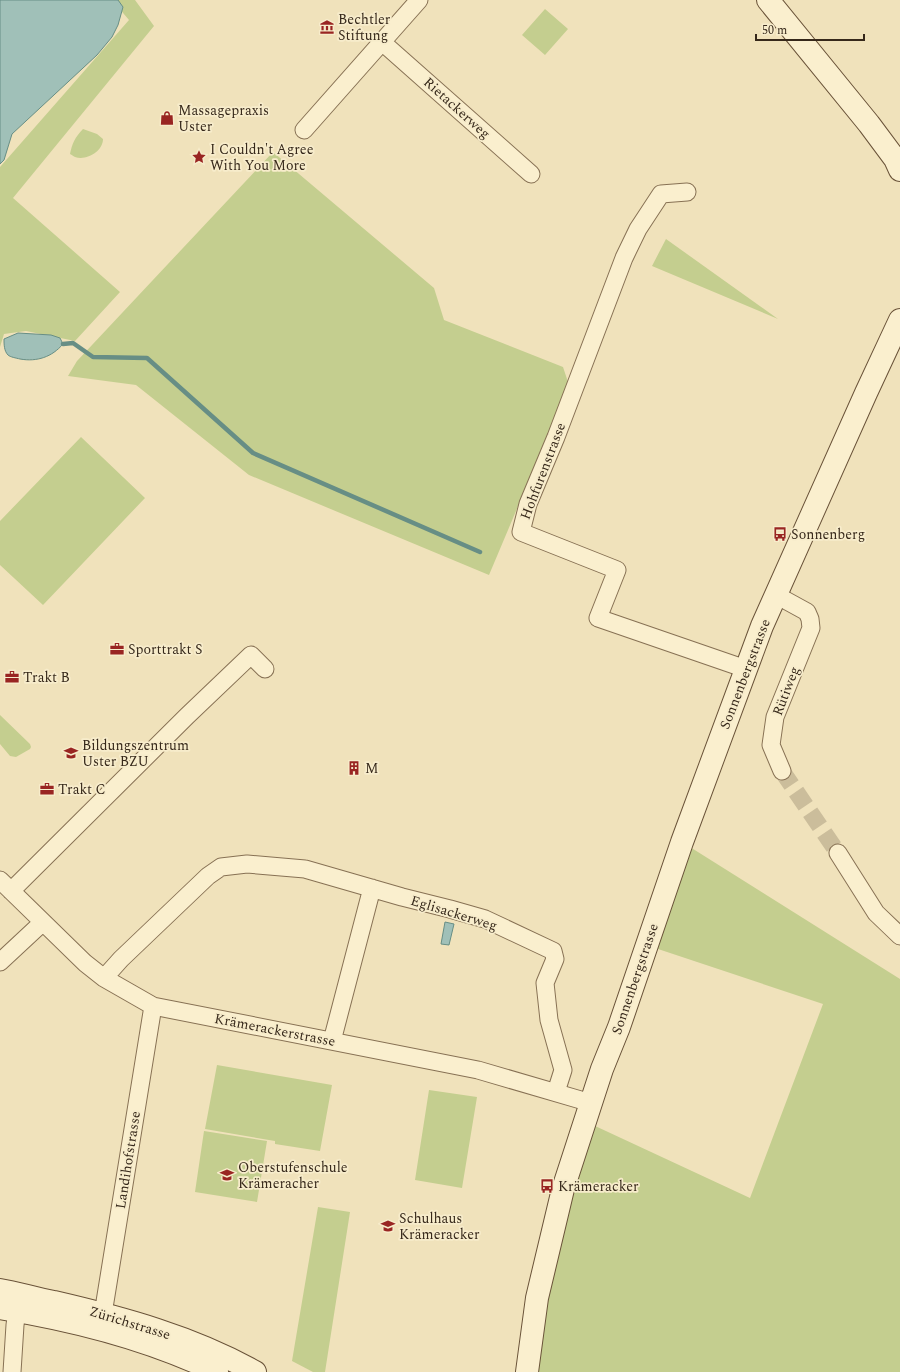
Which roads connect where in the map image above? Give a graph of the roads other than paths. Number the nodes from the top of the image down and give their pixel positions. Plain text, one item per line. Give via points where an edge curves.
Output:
1 (419, 0) edge
2 (768, 0) edge
3 (382, 42) junction
4 (304, 130) dead end
5 (898, 162) edge
6 (531, 174) dead end
7 (687, 192) dead end
8 (900, 320) edge
9 (776, 595) junction
10 (265, 669) dead end
11 (746, 669) junction
12 (782, 771) tunnel mouth
13 (838, 853) tunnel mouth
14 (5, 885) edge
15 (372, 888) junction
16 (43, 922) junction
17 (900, 936) edge
18 (0, 962) edge
19 (104, 978) junction
20 (152, 1006) junction
21 (332, 1041) junction
22 (556, 1092) junction
23 (591, 1103) junction
24 (4, 1296) edge
25 (103, 1314) junction
26 (12, 1372) edge
27 (217, 1372) edge
28 (256, 1372) edge
29 (527, 1372) edge

1 - 3 street
2 - 5 street
3 - 4 street
3 - 6 street, Rietackerweg
7 - 11 street, Hohfurenstrasse via 661,194 638,229 528,504 521,532 617,570 598,618
8 - 9 street, Sonnenbergstrasse
9 - 11 street, Sonnenbergstrasse
9 - 12 street, Rütiweg via 806,612 811,628 775,717 771,745
10 - 14 street via 251,655
11 - 23 street, Sonnenbergstrasse via 682,842
13 - 17 street via 876,913
14 - 16 street, Krämerackerstrasse
15 - 19 street, Eglisackerweg via 305,869 247,864 221,867 208,876
15 - 21 street
15 - 22 street, Eglisackerweg via 485,919 553,950 555,959 545,983 549,1020 563,1070
16 - 18 street
16 - 19 street, Krämerackerstrasse
19 - 20 street, Krämerackerstrasse
20 - 21 street, Krämerackerstrasse
20 - 25 street, Landihofstrasse
21 - 22 street, Krämerackerstrasse via 478,1070
22 - 23 street, Krämerackerstrasse
23 - 29 street, Sonnenbergstrasse via 563,1189 539,1291
24 - 25 street, Zürichstrasse
24 - 26 street
24 - 27 street, Zürichstrasse via 152,1345
25 - 28 street, Zürichstrasse via 173,1336

